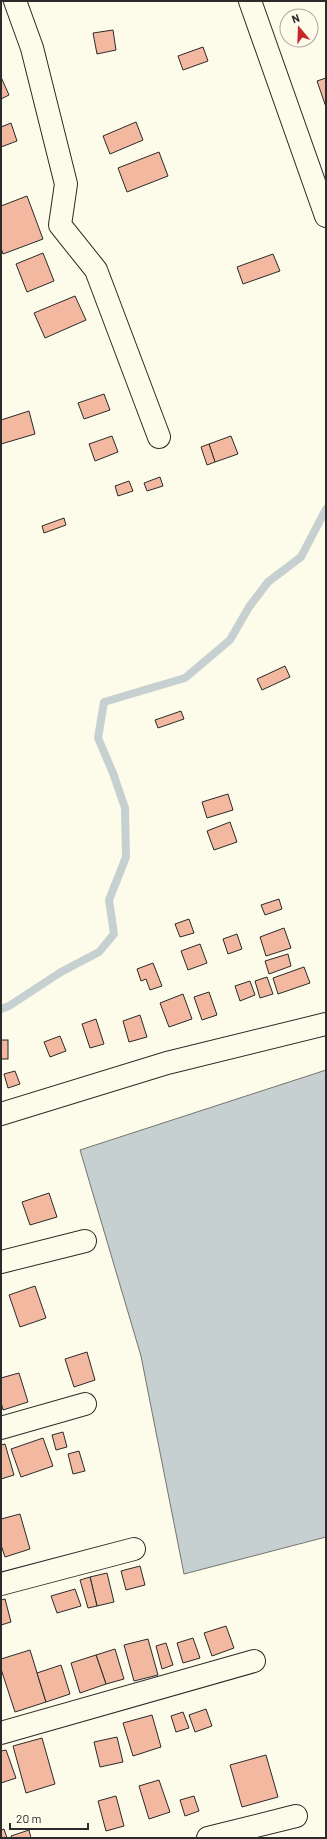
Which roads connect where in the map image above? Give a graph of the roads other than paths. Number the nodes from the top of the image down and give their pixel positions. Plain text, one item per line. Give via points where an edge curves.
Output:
1 (15, 1) edge
2 (250, 1) edge
3 (326, 216) edge
4 (159, 437) dead end
5 (326, 1024) edge
6 (1, 1114) edge
7 (85, 1241) dead end
8 (1, 1262) edge
9 (85, 1404) dead end
10 (1, 1428) edge
11 (134, 1549) dead end
12 (1, 1584) edge
13 (254, 1660) dead end
14 (1, 1733) edge
15 (296, 1816) dead end
16 (208, 1838) edge

1 - 4 street via 32,48 66,184 60,225 96,270
2 - 3 street
5 - 6 street via 167,1063
7 - 8 street
9 - 10 street
11 - 12 street
13 - 14 street
15 - 16 street

